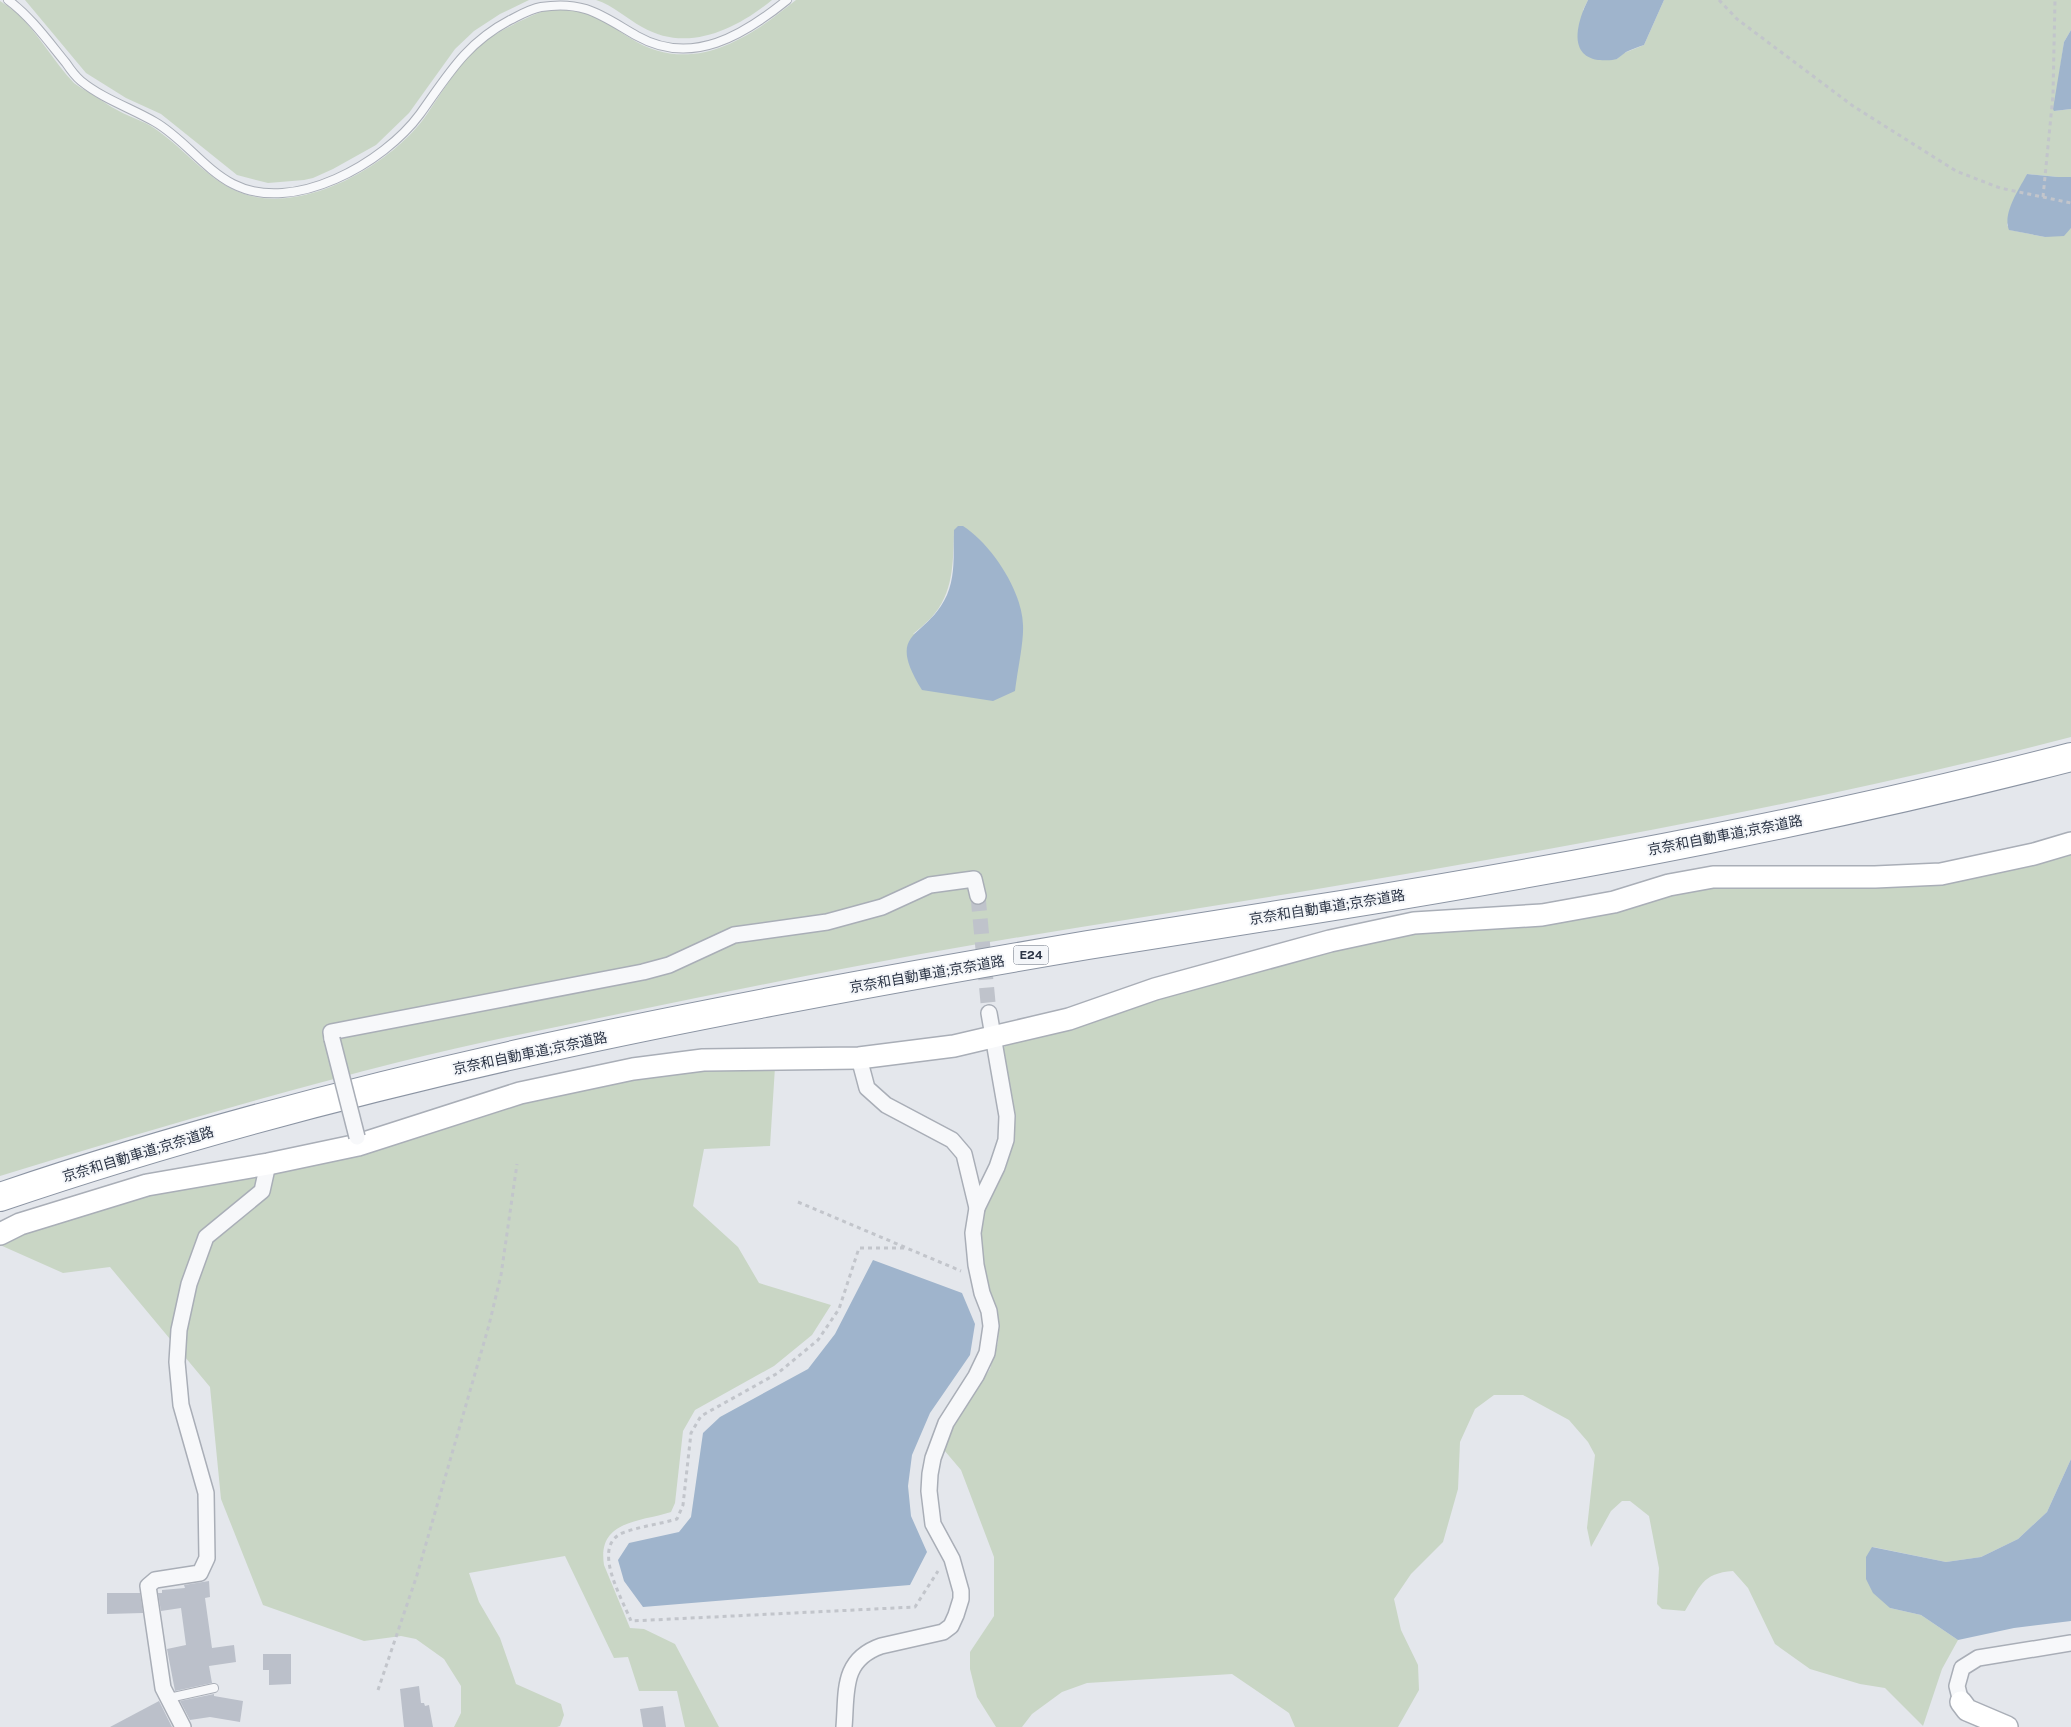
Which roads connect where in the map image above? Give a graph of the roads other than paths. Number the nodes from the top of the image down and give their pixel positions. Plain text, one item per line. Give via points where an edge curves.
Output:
1 (8, 0) edge
2 (787, 0) edge
3 (2071, 757) edge
4 (2071, 769) edge
5 (2071, 843) edge
6 (978, 896) tunnel mouth
7 (989, 1013) tunnel mouth
8 (993, 1036) junction
9 (859, 1058) junction
10 (358, 1141) junction
11 (268, 1164) junction
12 (0, 1197) edge
13 (0, 1205) edge
14 (977, 1208) junction
15 (0, 1234) edge
16 (2071, 1643) edge
17 (214, 1688) dead end
18 (169, 1698) junction
19 (1962, 1702) joint
20 (183, 1727) edge
21 (844, 1727) edge
22 (2007, 1727) edge

1 - 2 lane via 22,10 79,80 122,107 156,123 233,184 268,193 316,187 382,153 416,119 463,55 480,38 532,9 554,5 581,6 596,10 646,40 684,49 711,46 730,39
3 - 12 highway, 京奈和自動車道;京奈道路 / E24 via 1852,809 1678,845 1342,905 925,973 550,1048 409,1080 215,1131
4 - 13 highway, 京奈和自動車道;京奈道路 / E24 via 1924,806 1734,847 758,1015 558,1058 125,1177
5 - 8 street via 1941,874 1712,877 1669,885 1614,902 1542,915 1414,923 1330,941 1156,989 1069,1019
6 - 10 street, bridge via 974,878 930,886 882,907 827,922 734,935 669,965 331,1032
7 - 8 street
8 - 9 street via 954,1046
8 - 14 street via 1007,1116 1006,1140
9 - 10 street via 704,1060 633,1069 520,1093
9 - 14 street via 867,1088 886,1105 952,1140 964,1154
10 - 11 street
11 - 15 street via 148,1185 28,1221
11 - 18 street via 262,1191 206,1237 189,1284 179,1330 177,1362 181,1405 206,1493 207,1558 200,1573 155,1580 148,1586 163,1688
14 - 21 street via 973,1233 976,1265 991,1326 988,1347 980,1371 946,1423 933,1458 929,1491 933,1524 949,1554 961,1591 960,1607 951,1626 943,1632 873,1649 858,1660 847,1678
16 - 19 street via 1978,1658 1962,1668 1957,1686
17 - 18 lane
18 - 20 street
19 - 22 street via 1967,1710

